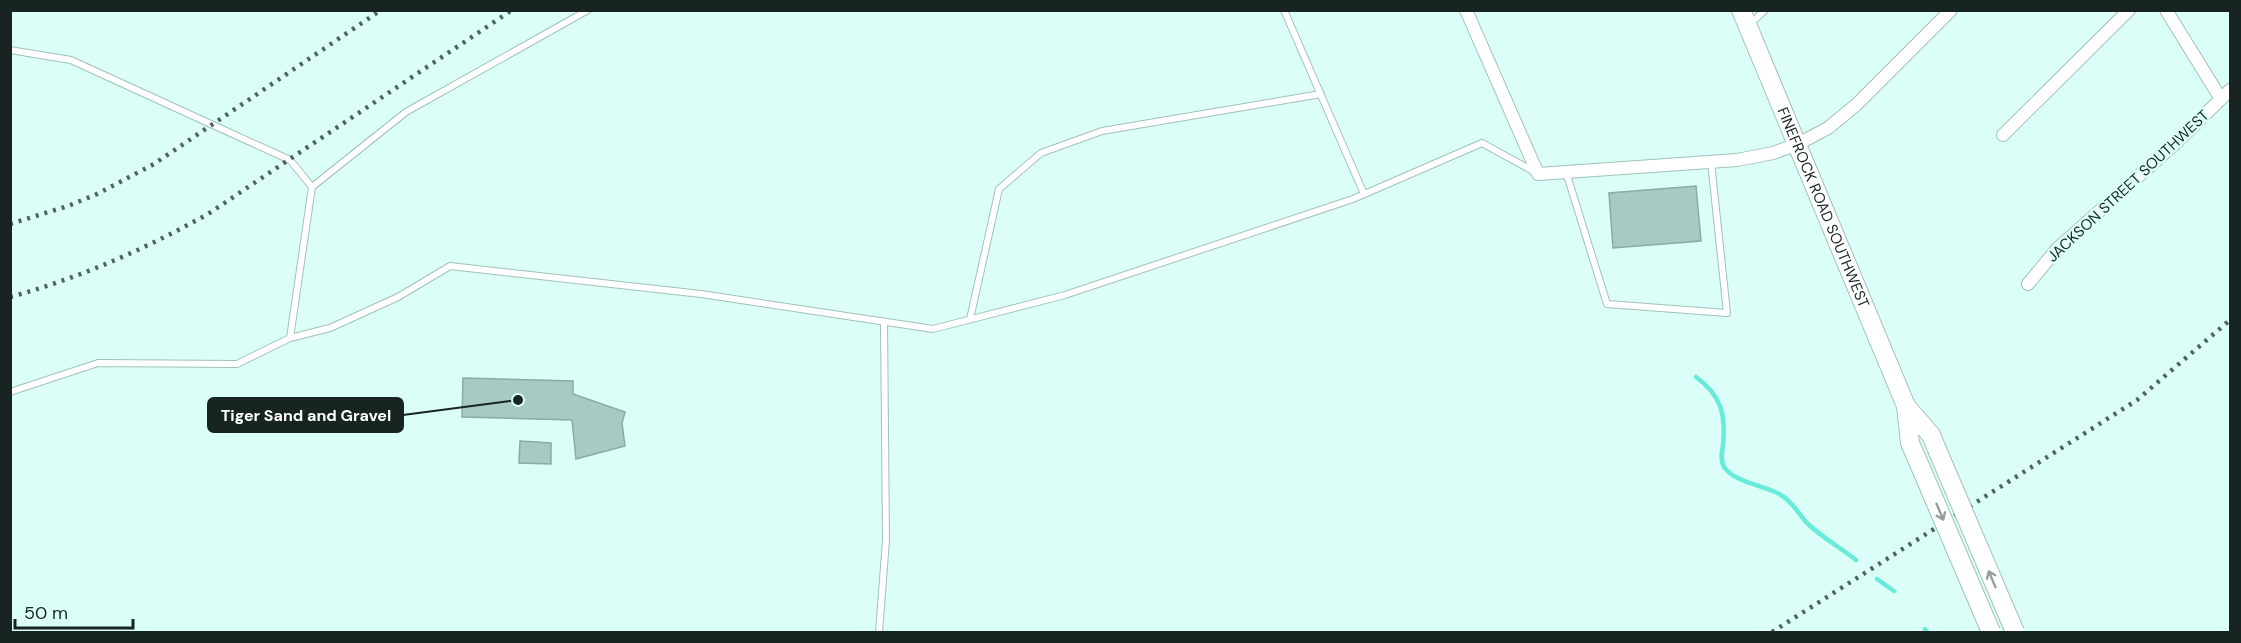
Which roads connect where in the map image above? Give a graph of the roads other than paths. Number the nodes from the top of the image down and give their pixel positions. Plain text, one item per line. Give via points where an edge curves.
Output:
1 (588, 10) edge
2 (1284, 10) edge
3 (1466, 10) edge
4 (1766, 10) edge
5 (1951, 10) edge
6 (2129, 10) edge
7 (2166, 10) edge
8 (1744, 19) edge
9 (10, 50) edge
10 (1321, 94) junction
11 (2226, 95) edge
12 (2003, 135) dead end
13 (1798, 144) junction
14 (1711, 162) junction
15 (1566, 172) junction
16 (1538, 174) junction
17 (312, 187) junction
18 (1365, 194) junction
19 (2028, 284) dead end
20 (970, 319) junction
21 (884, 321) junction
22 (290, 338) junction
23 (10, 392) edge
24 (1906, 406) junction
25 (879, 633) edge
26 (1991, 633) edge
27 (2015, 633) edge

1 - 17 lane via 406,112
2 - 10 lane
3 - 16 street
4 - 8 lane
5 - 13 street via 1856,105 1828,128
6 - 12 street
7 - 11 street
8 - 13 main road, FINEFROCK ROAD SOUTHWEST
9 - 17 lane via 70,60 290,160
10 - 18 lane
10 - 20 lane via 1102,131 1041,153 999,189
11 - 19 street, JACKSON STREET SOUTHWEST via 2057,249
13 - 14 street via 1761,156
13 - 24 main road, FINEFROCK ROAD SOUTHWEST
14 - 15 street
14 - 15 lane via 1727,313 1607,304
15 - 16 street
16 - 18 lane via 1482,143
17 - 22 lane
18 - 20 lane via 1065,295
20 - 21 lane via 933,329
21 - 22 lane via 701,294 450,266 398,297 330,328
21 - 25 lane via 886,540
22 - 23 lane via 237,364 98,363
24 -> 26 main road, FINEFROCK ROAD SOUTHWEST, bridge via 1910,443
27 -> 24 main road, FINEFROCK ROAD SOUTHWEST, bridge via 1931,435

